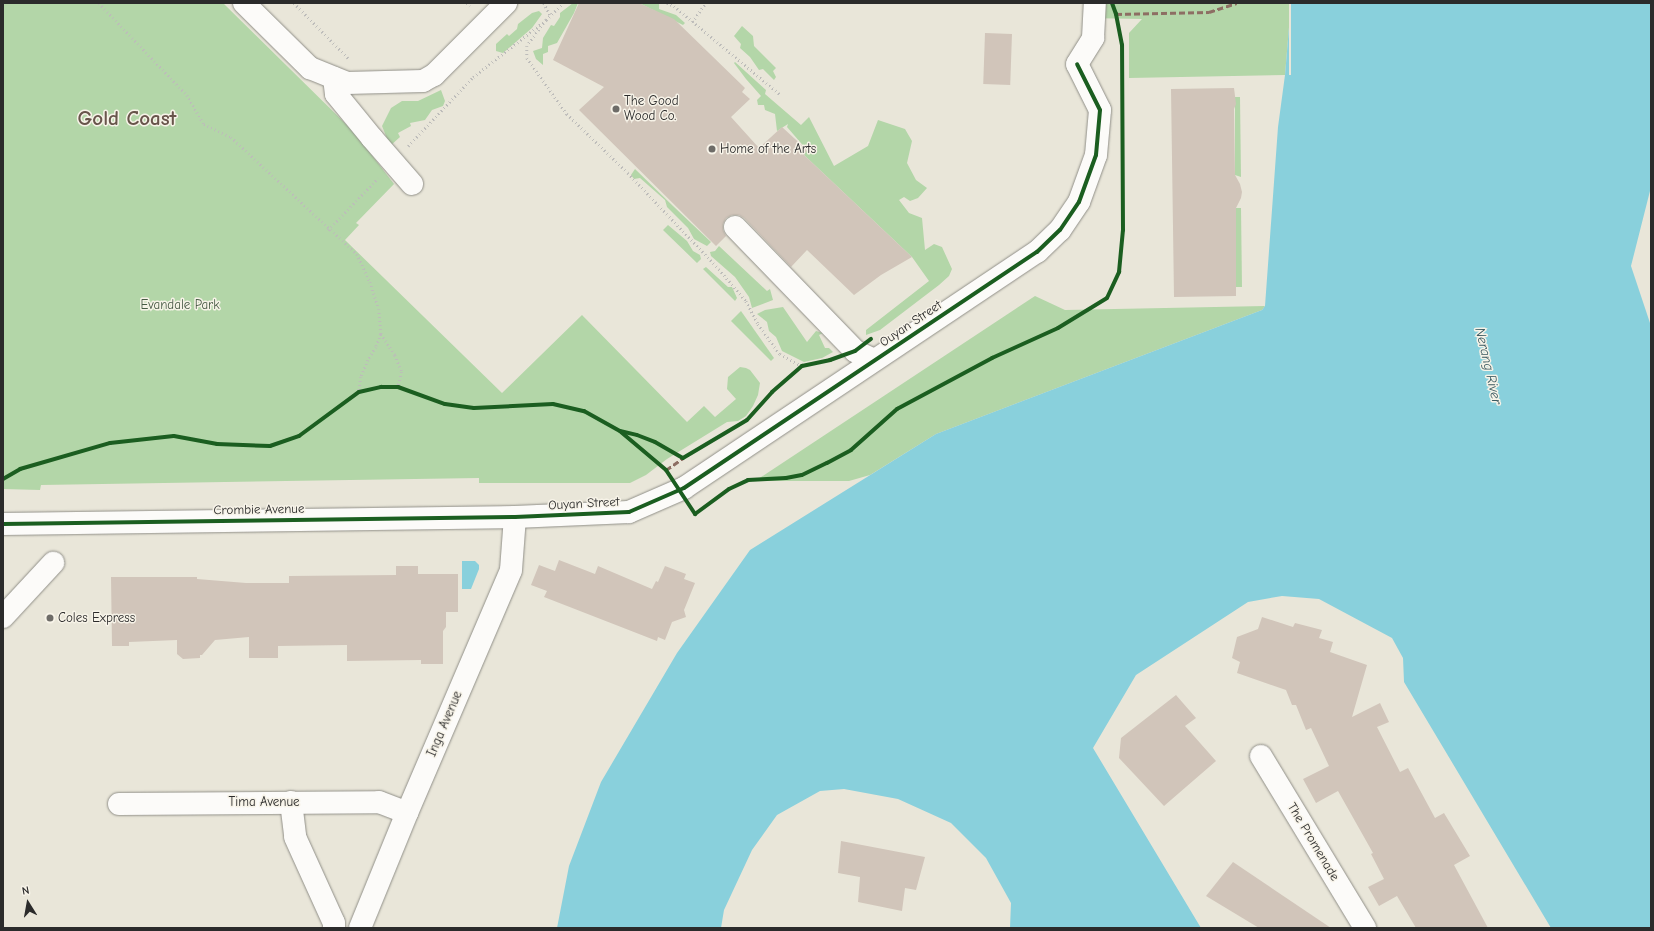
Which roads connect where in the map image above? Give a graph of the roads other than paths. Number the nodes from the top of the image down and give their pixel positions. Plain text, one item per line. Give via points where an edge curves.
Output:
1 (244, 3) edge
2 (506, 3) edge
3 (1095, 3) edge
4 (334, 78) junction
5 (412, 184) dead end
6 (735, 227) dead end
7 (874, 360) junction
8 (515, 517) junction
9 (3, 524) edge
10 (53, 563) dead end
11 (3, 617) edge
12 (1260, 756) dead end
13 (291, 802) junction
14 (119, 804) dead end
15 (407, 813) junction
16 (334, 928) edge
17 (360, 928) edge
18 (1365, 928) edge

1 - 4 street via 310,68
2 - 4 street via 434,76 423,81 347,83
3 - 7 street, Ouyan Street via 1093,38 1077,64 1100,110 1096,155 1079,202 1060,230 1036,252
4 - 5 street via 336,94
6 - 7 street via 855,350
7 - 8 street, Ouyan Street via 684,488 629,512
8 - 9 street, Crombie Avenue
8 - 15 street, Inga Avenue via 511,570
10 - 11 street
12 - 18 street, The Promenade
13 - 14 street, Tima Avenue
13 - 15 street, Tima Avenue via 379,802
13 - 16 street via 295,837
15 - 17 street, Inga Avenue

